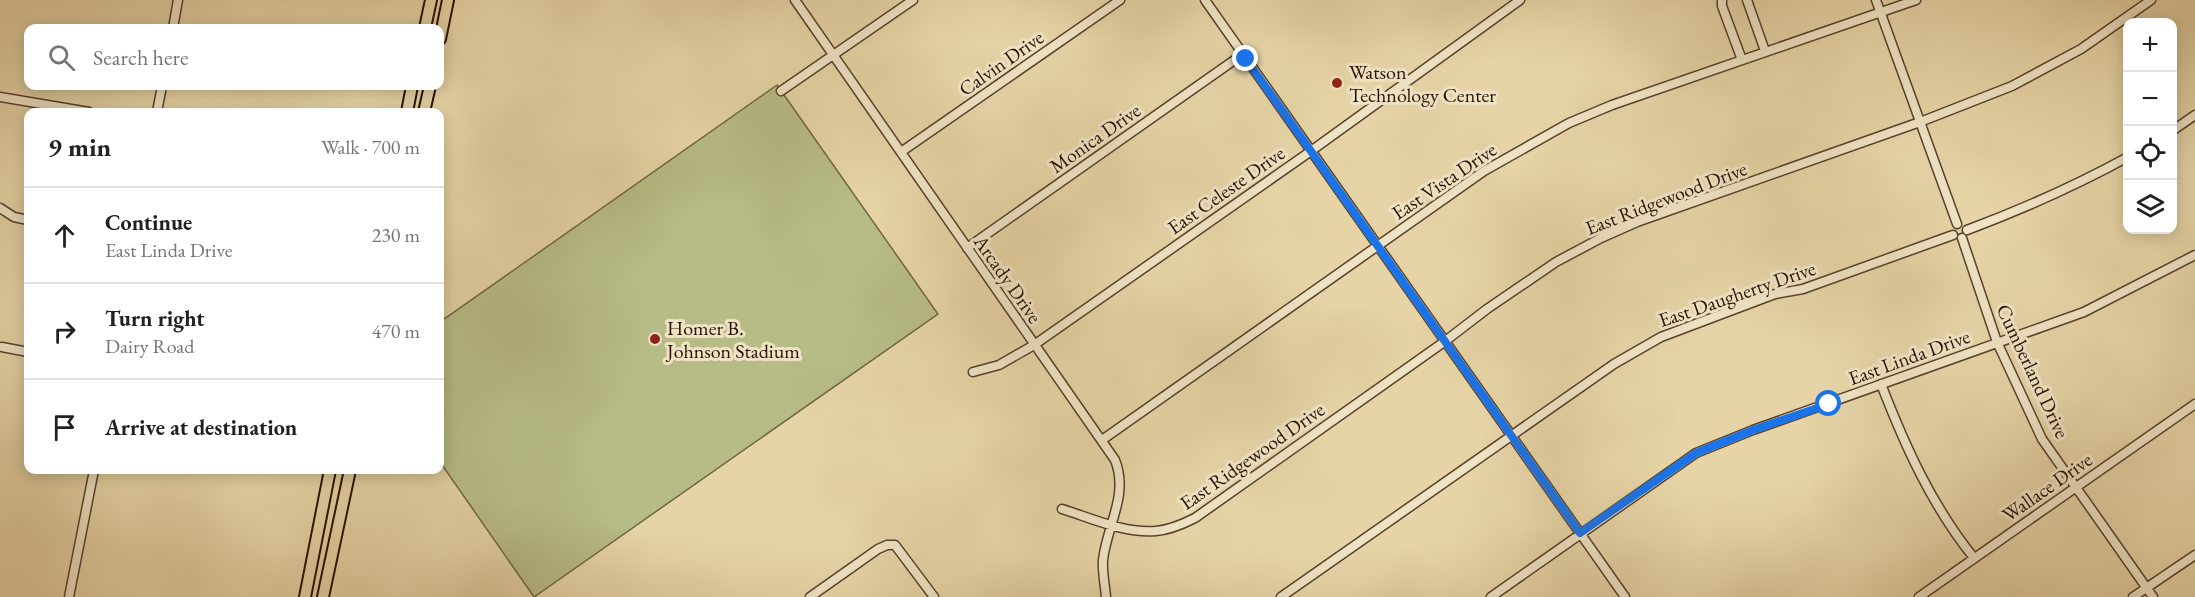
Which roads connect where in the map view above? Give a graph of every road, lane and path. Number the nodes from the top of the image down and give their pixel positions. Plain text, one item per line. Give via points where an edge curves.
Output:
1 (178, 0) edge
2 (431, 0) edge
3 (448, 0) edge
4 (795, 0) edge
5 (913, 0) edge
6 (1120, 0) edge
7 (1205, 0) edge
8 (1520, 0) edge
9 (1722, 0) edge
10 (1747, 0) edge
11 (1876, 0) edge
12 (1916, 0) edge
13 (2151, 0) edge
14 (1881, 12) junction
15 (174, 24) edge
16 (426, 24) edge
17 (443, 24) edge
18 (1766, 51) junction
19 (1243, 54) junction
20 (834, 55) junction
21 (1742, 60) junction
22 (161, 90) edge
23 (411, 90) edge
24 (428, 90) edge
25 (781, 91) dead end
26 (0, 97) edge
27 (65, 108) edge
28 (158, 108) edge
29 (407, 108) edge
30 (425, 108) edge
31 (2195, 115) edge
32 (1920, 122) junction
33 (2177, 128) edge
34 (1311, 151) junction
35 (901, 152) junction
36 (2123, 159) edge
37 (0, 208) edge
38 (24, 219) edge
39 (1957, 224) junction
40 (1967, 230) junction
41 (1953, 235) junction
42 (1962, 238) junction
43 (1378, 247) junction
44 (967, 248) junction
45 (2195, 255) edge
46 (1444, 342) junction
47 (1997, 342) junction
48 (1034, 345) junction
49 (2, 347) dead end
50 (24, 351) edge
51 (973, 372) dead end
52 (1881, 384) junction
53 (2195, 404) edge
54 (1510, 436) junction
55 (1102, 440) junction
56 (93, 474) edge
57 (329, 474) edge
58 (349, 474) edge
59 (2076, 487) junction
60 (1062, 509) dead end
61 (1112, 524) junction
62 (1580, 533) junction
63 (2195, 555) edge
64 (1974, 558) junction
65 (2146, 588) junction
66 (69, 597) edge
67 (305, 597) edge
68 (324, 597) edge
69 (810, 597) edge
70 (934, 597) edge
71 (1106, 597) edge
72 (1281, 597) edge
73 (1491, 597) edge
74 (1624, 597) edge
75 (1919, 597) edge
76 (2133, 597) edge
77 (2153, 597) edge

1 - 15 street
2 - 16 main road
3 - 17 main road
4 - 20 street, Arcady Drive
5 - 20 street
6 - 35 street, Calvin Drive
7 - 19 street
8 - 34 street, East Celeste Drive
9 - 21 street
10 - 18 street
11 - 14 street
12 - 14 street, East Vista Drive
13 - 32 street, East Ridgewood Drive via 2081,49 2012,86
14 - 18 street, East Vista Drive
14 - 32 street
18 - 21 street, East Vista Drive
19 - 34 street
19 - 44 street, Monica Drive
20 - 25 street
20 - 35 street, Arcady Drive
21 - 43 street, East Vista Drive via 1569,123 1484,171
22 - 28 street
23 - 29 main road
24 - 30 main road
26 - 27 street
31 - 33 street
32 - 39 street
32 - 46 street, East Ridgewood Drive via 1601,238 1556,262
34 - 43 street
34 - 48 street, East Celeste Drive
35 - 44 street, Arcady Drive
36 - 40 street via 2076,186
37 - 38 street
39 - 40 street via 1963,224
39 - 41 street
40 - 42 street
41 - 42 street
41 - 54 street, East Daugherty Drive via 1803,289 1775,294 1661,337 1614,364
42 - 47 street, Cumberland Drive
43 - 46 street
43 - 55 street, East Vista Drive
44 - 48 street, Arcady Drive
45 - 47 street, East Linda Drive via 2084,312
46 - 54 street
46 - 61 street, East Ridgewood Drive via 1195,518 1155,531 1130,530
47 - 52 street, East Linda Drive
47 - 59 street, Cumberland Drive via 2042,439
48 - 51 street, East Celeste Drive via 999,365
48 - 55 street, Arcady Drive
49 - 50 street
52 - 62 street, East Linda Drive via 1696,453
52 - 64 street via 1930,494
53 - 59 street, Wallace Drive
54 - 62 street
54 - 72 street, East Daugherty Drive
55 - 61 street, Arcady Drive via 1121,474
56 - 66 street
57 - 67 main road
58 - 68 main road
59 - 64 street, Wallace Drive
59 - 65 street, Cumberland Drive
60 - 61 street, East Ridgewood Drive
61 - 71 street, Arcady Drive via 1103,560
62 - 73 street, East Linda Drive
62 - 74 street
63 - 65 street
64 - 75 street, Wallace Drive
65 - 76 street
65 - 77 street, Cumberland Drive
69 - 70 street via 887,545 895,545 902,552

